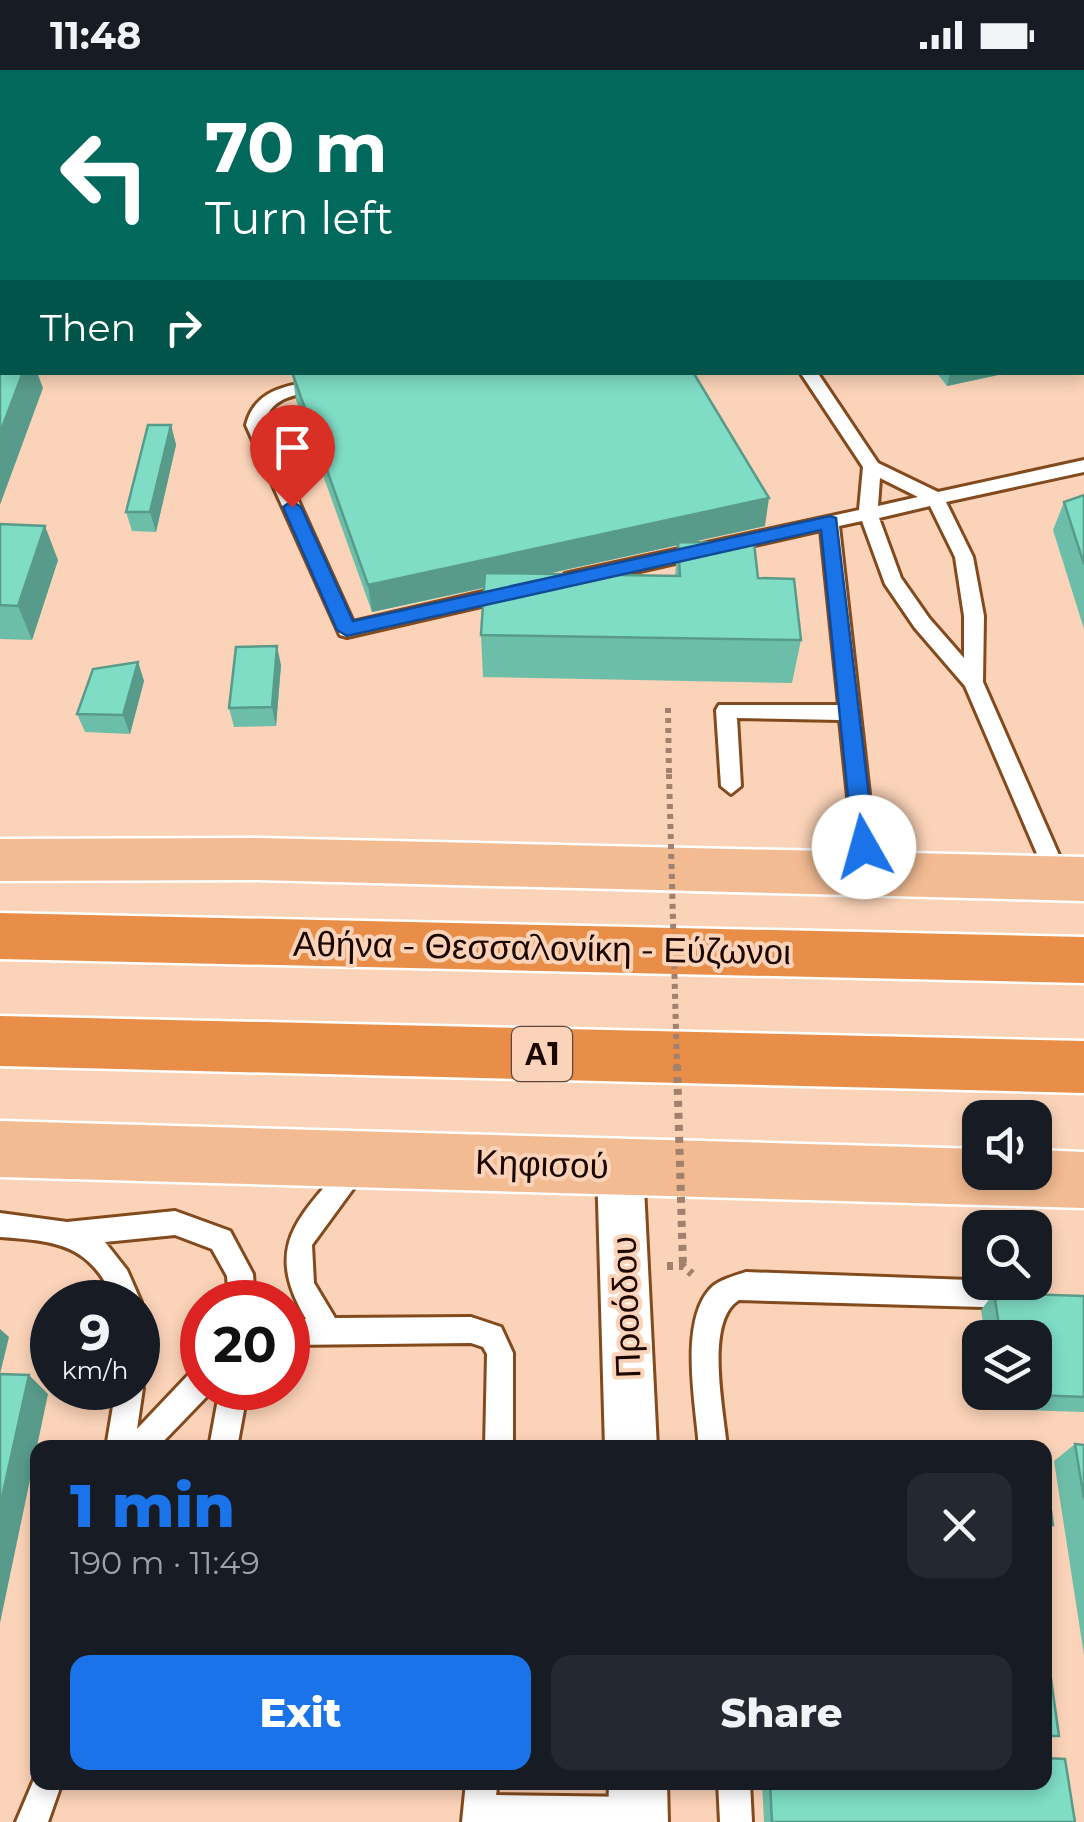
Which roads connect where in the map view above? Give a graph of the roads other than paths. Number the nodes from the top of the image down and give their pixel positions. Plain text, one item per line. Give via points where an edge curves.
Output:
1 (810, 375) edge
2 (348, 380) edge
3 (1084, 466) edge
4 (872, 467) junction
5 (935, 498) junction
6 (868, 513) junction
7 (830, 522) junction
8 (973, 682) junction
9 (848, 713) junction
10 (730, 786) dead end
11 (0, 860) edge
12 (867, 874) junction
13 (1071, 879) edge
14 (0, 936) edge
15 (1084, 960) edge
16 (0, 1041) edge
17 (1084, 1067) edge
18 (0, 1150) edge
19 (362, 1160) junction
20 (620, 1166) junction
21 (1084, 1180) edge
22 (0, 1225) edge
23 (71, 1232) junction
24 (120, 1280) edge
25 (240, 1280) edge
26 (962, 1293) edge
27 (310, 1332) edge
28 (328, 1332) junction
29 (180, 1404) edge
30 (126, 1410) edge
31 (230, 1410) edge
32 (121, 1440) edge
33 (145, 1440) edge
34 (224, 1440) edge
35 (498, 1440) edge
36 (630, 1440) edge
37 (713, 1440) edge
38 (45, 1790) edge
39 (734, 1790) edge
40 (480, 1805) edge
41 (638, 1806) edge
42 (32, 1822) edge
43 (736, 1822) edge

1 - 4 lane
2 - 7 lane via 278,394 256,412 255,425 347,630
3 - 5 lane
4 - 5 lane
4 - 6 lane
5 - 6 lane
5 - 8 lane via 964,557 974,616
6 - 7 lane
6 - 8 lane via 892,579
7 - 9 lane
8 - 13 lane
9 - 10 lane via 726,710
9 - 12 lane
11 - 12 main road
12 - 13 main road
14 - 15 highway, Αθήνα - Θεσσαλονίκη - Εύζωνοι
16 - 17 highway, Α1
18 - 19 main road, Κηφισού
19 - 20 main road, Κηφισού
19 - 28 lane via 299,1241 301,1286
20 - 21 main road, Κηφισού
20 - 36 street, Προόδου
22 - 23 lane
23 - 24 lane via 105,1257
23 - 25 lane via 175,1224 221,1240
26 - 37 lane via 730,1290 718,1299 706,1327
27 - 28 lane
28 - 35 lane via 470,1330 492,1336 500,1353
29 - 33 lane
30 - 32 lane
31 - 34 lane
38 - 42 lane
39 - 43 lane
40 - 41 lane

